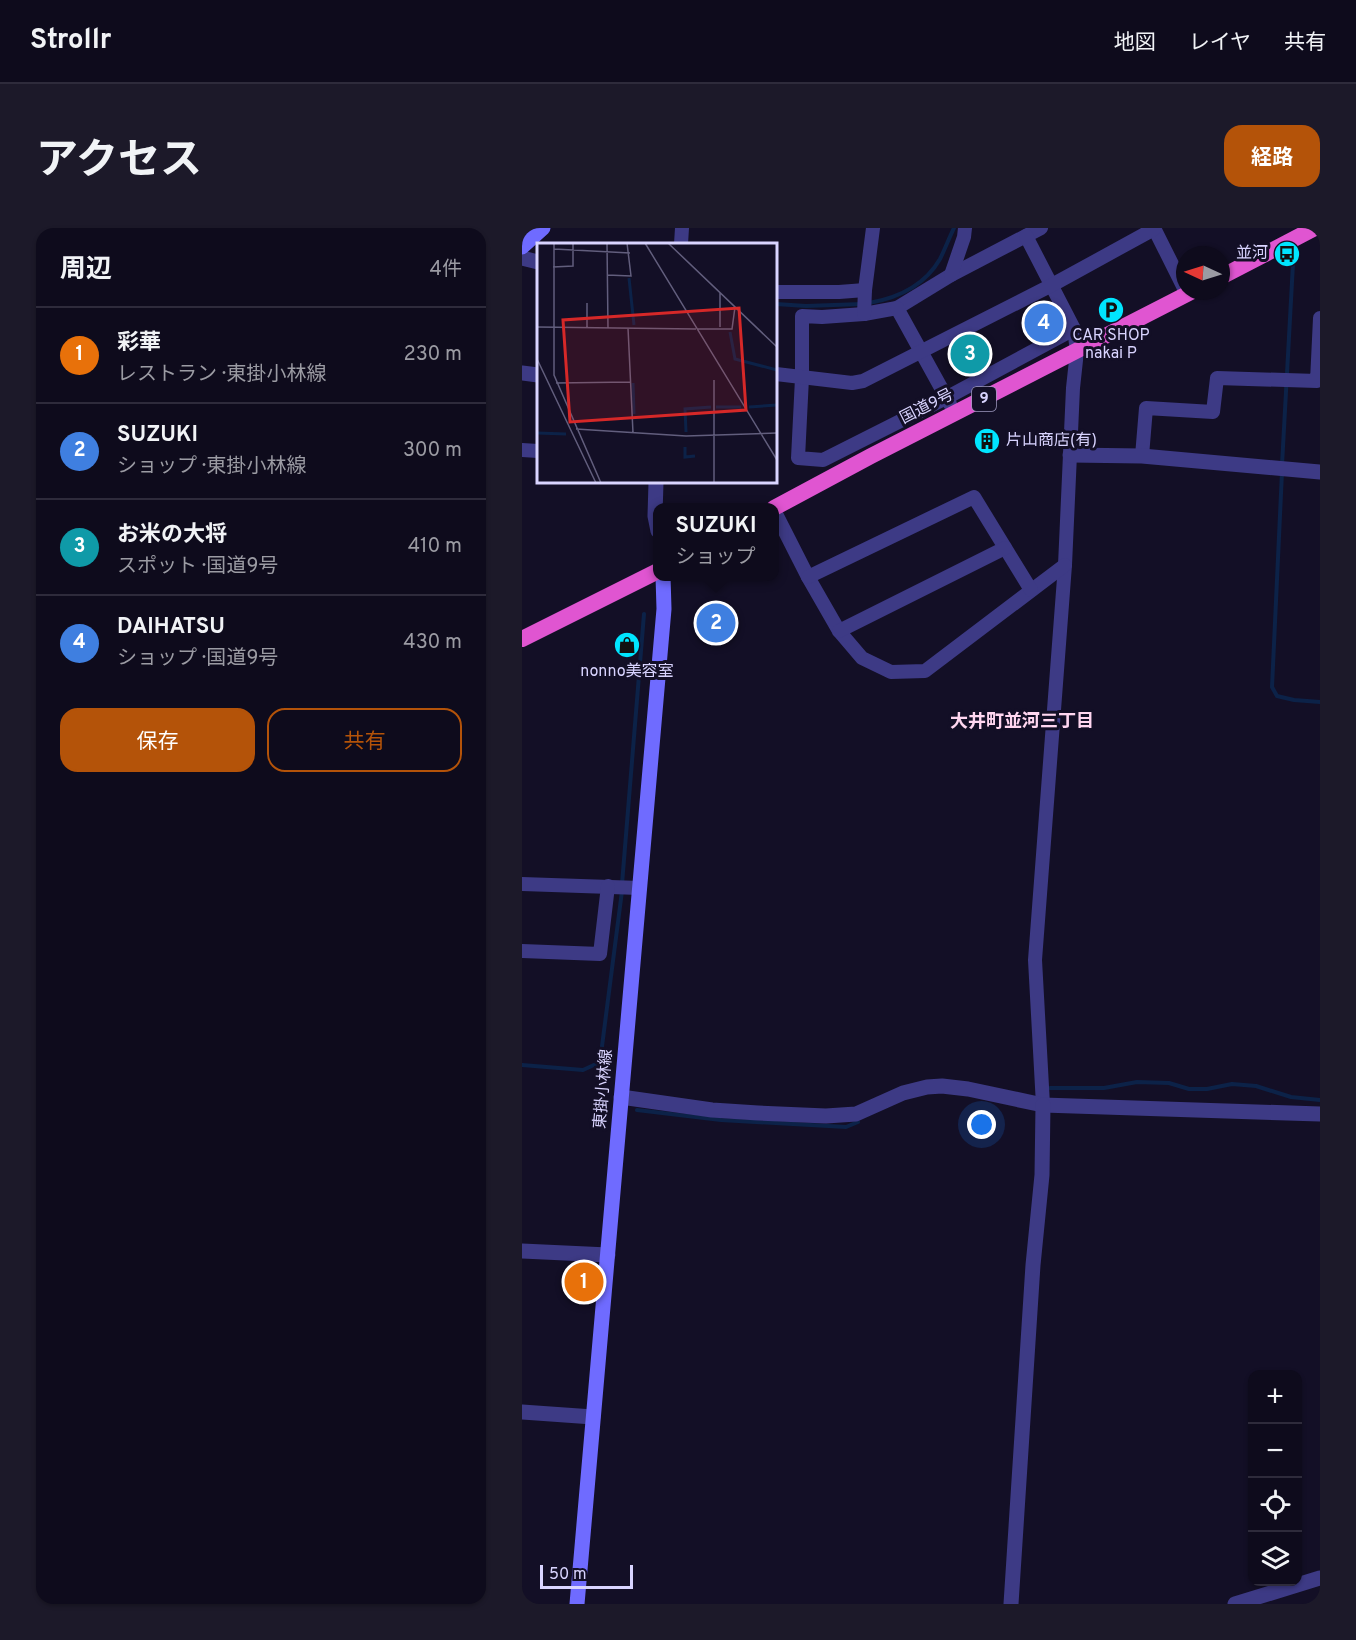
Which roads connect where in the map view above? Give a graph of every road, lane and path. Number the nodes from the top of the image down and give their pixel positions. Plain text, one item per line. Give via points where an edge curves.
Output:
1 (543, 228) edge
2 (682, 228) edge
3 (873, 228) edge
4 (965, 228) edge
5 (1041, 228) edge
6 (1315, 228) edge
7 (1154, 229) edge
8 (1026, 236) junction
9 (681, 243) edge
10 (522, 247) edge
11 (522, 258) edge
12 (537, 262) edge
13 (1176, 270) edge
14 (1230, 272) edge
15 (951, 275) junction
16 (1052, 285) junction
17 (865, 290) junction
18 (777, 292) edge
19 (1176, 298) edge
20 (897, 308) junction
21 (864, 314) junction
22 (1320, 318) edge
23 (1074, 328) junction
24 (921, 351) junction
25 (1077, 351) junction
26 (1319, 365) edge
27 (522, 373) edge
28 (777, 374) edge
29 (537, 375) edge
30 (801, 378) junction
31 (946, 398) junction
32 (955, 414) junction
33 (522, 450) edge
34 (537, 451) edge
35 (1070, 455) junction
36 (1142, 456) junction
37 (1320, 472) edge
38 (656, 483) edge
39 (655, 503) edge
40 (779, 506) edge
41 (779, 519) edge
42 (1005, 548) junction
43 (1065, 565) junction
44 (653, 573) edge
45 (808, 578) junction
46 (663, 581) edge
47 (1031, 590) junction
48 (839, 631) junction
49 (522, 639) edge
50 (522, 884) edge
51 (608, 886) junction
52 (640, 888) junction
53 (522, 951) edge
54 (621, 1097) junction
55 (1043, 1105) junction
56 (1320, 1114) edge
57 (522, 1251) edge
58 (608, 1255) junction
59 (522, 1412) edge
60 (593, 1418) junction
61 (1320, 1578) edge
62 (577, 1604) edge
63 (1011, 1604) edge
64 (1235, 1604) edge

1 - 10 main road
2 - 9 street
3 - 17 street
4 - 15 street
5 - 8 street
6 - 14 highway
7 - 13 street
7 - 16 street
8 - 15 street
8 - 16 street
11 - 12 street
15 - 20 street
16 - 23 street
16 - 24 street
17 - 18 street
17 - 21 street
19 - 25 highway, 国道9号 / 9
20 - 21 street
20 - 24 street
21 - 30 street via 802,316
22 - 26 street
23 - 25 street
23 - 31 street
24 - 30 street via 863,381
24 - 31 street
25 - 32 highway, 国道9号 / 9
25 - 35 street
26 - 36 street via 1317,381 1217,378 1213,412 1146,408
27 - 29 street
28 - 30 street
30 - 31 street via 798,458 823,460
31 - 32 street
32 - 40 highway, 国道9号 / 9
33 - 34 street
35 - 36 street
35 - 43 street
36 - 37 street
38 - 39 street
41 - 45 street
42 - 45 street via 974,497
42 - 47 street
42 - 48 street
43 - 47 street
43 - 55 street via 1035,960
44 - 49 highway
45 - 48 street
46 - 52 main road, 東掛小林線
47 - 48 street via 925,671 891,672 862,658
50 - 51 street
51 - 52 street
51 - 53 street via 600,954
52 - 54 main road, 東掛小林線
54 - 55 street via 712,1110 826,1116 856,1114 903,1093 942,1086
54 - 58 main road, 東掛小林線
55 - 56 street
55 - 63 street via 1042,1175
57 - 58 street
58 - 60 main road, 東掛小林線
59 - 60 street
60 - 62 main road, 東掛小林線
61 - 64 street

